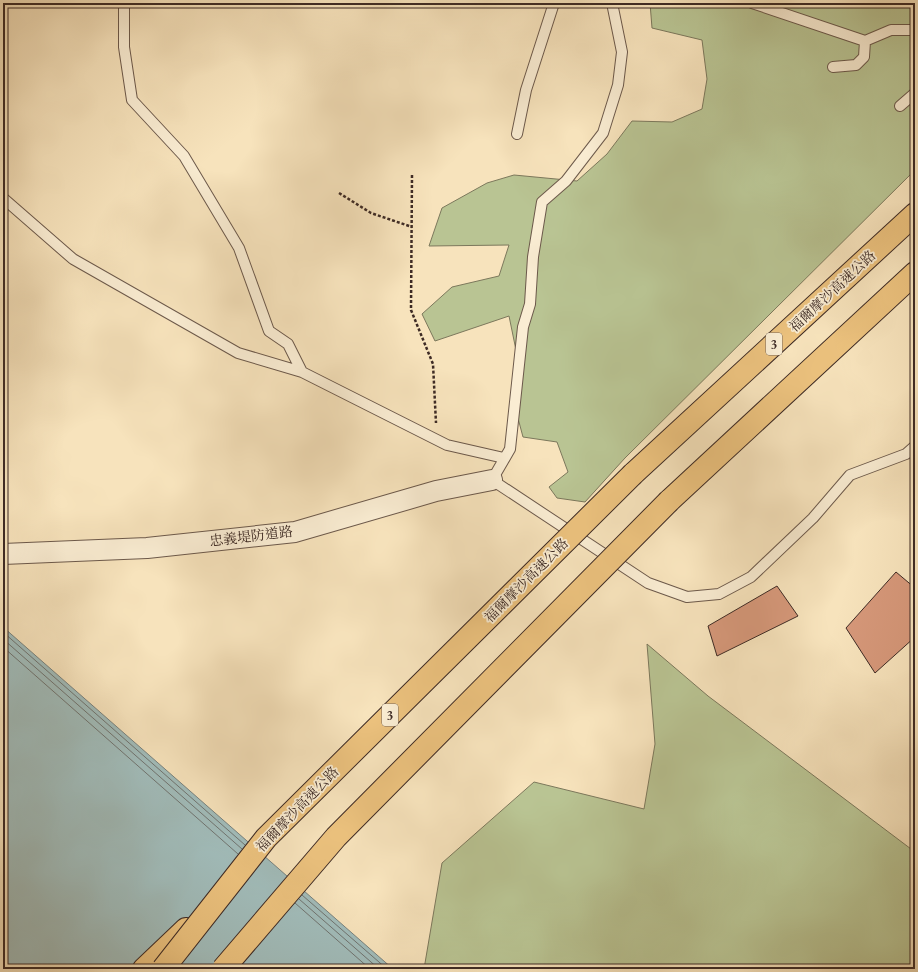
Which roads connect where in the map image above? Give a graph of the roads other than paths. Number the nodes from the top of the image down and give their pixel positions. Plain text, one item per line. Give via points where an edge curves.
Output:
1 (124, 3) edge
2 (554, 3) edge
3 (612, 3) edge
4 (752, 3) edge
5 (915, 30) edge
6 (865, 41) junction
7 (833, 67) dead end
8 (915, 93) edge
9 (900, 106) dead end
10 (517, 134) dead end
11 (3, 198) edge
12 (915, 214) edge
13 (915, 273) edge
14 (302, 372) junction
15 (915, 446) edge
16 (504, 458) junction
17 (492, 480) junction
18 (3, 554) edge
19 (266, 838) junction
20 (144, 969) edge
21 (163, 969) edge
22 (223, 969) edge

1 - 14 lane via 124,47 132,100 184,156 239,248 269,331 288,344
2 - 10 lane via 526,90
3 - 16 lane via 622,52 618,85 603,133 566,181 542,202 533,257 530,304 522,335 510,449
4 - 6 lane
5 - 6 lane via 891,30
6 - 7 lane via 864,57 856,65
8 - 9 lane
11 - 14 lane via 73,259 238,353
12 - 19 highway, 福爾摩沙高速公路 / 3, bridge via 633,474
13 - 22 highway, bridge via 669,501 336,837
14 - 16 lane via 447,445
15 - 17 lane via 906,454 850,475 813,518 751,577 719,594 687,597 648,583
16 - 17 lane
17 - 18 street, 忠義堤防道路 via 436,491 295,532 147,548
19 - 20 highway, bridge via 204,911
19 - 21 highway, 福爾摩沙高速公路 / 3, bridge

